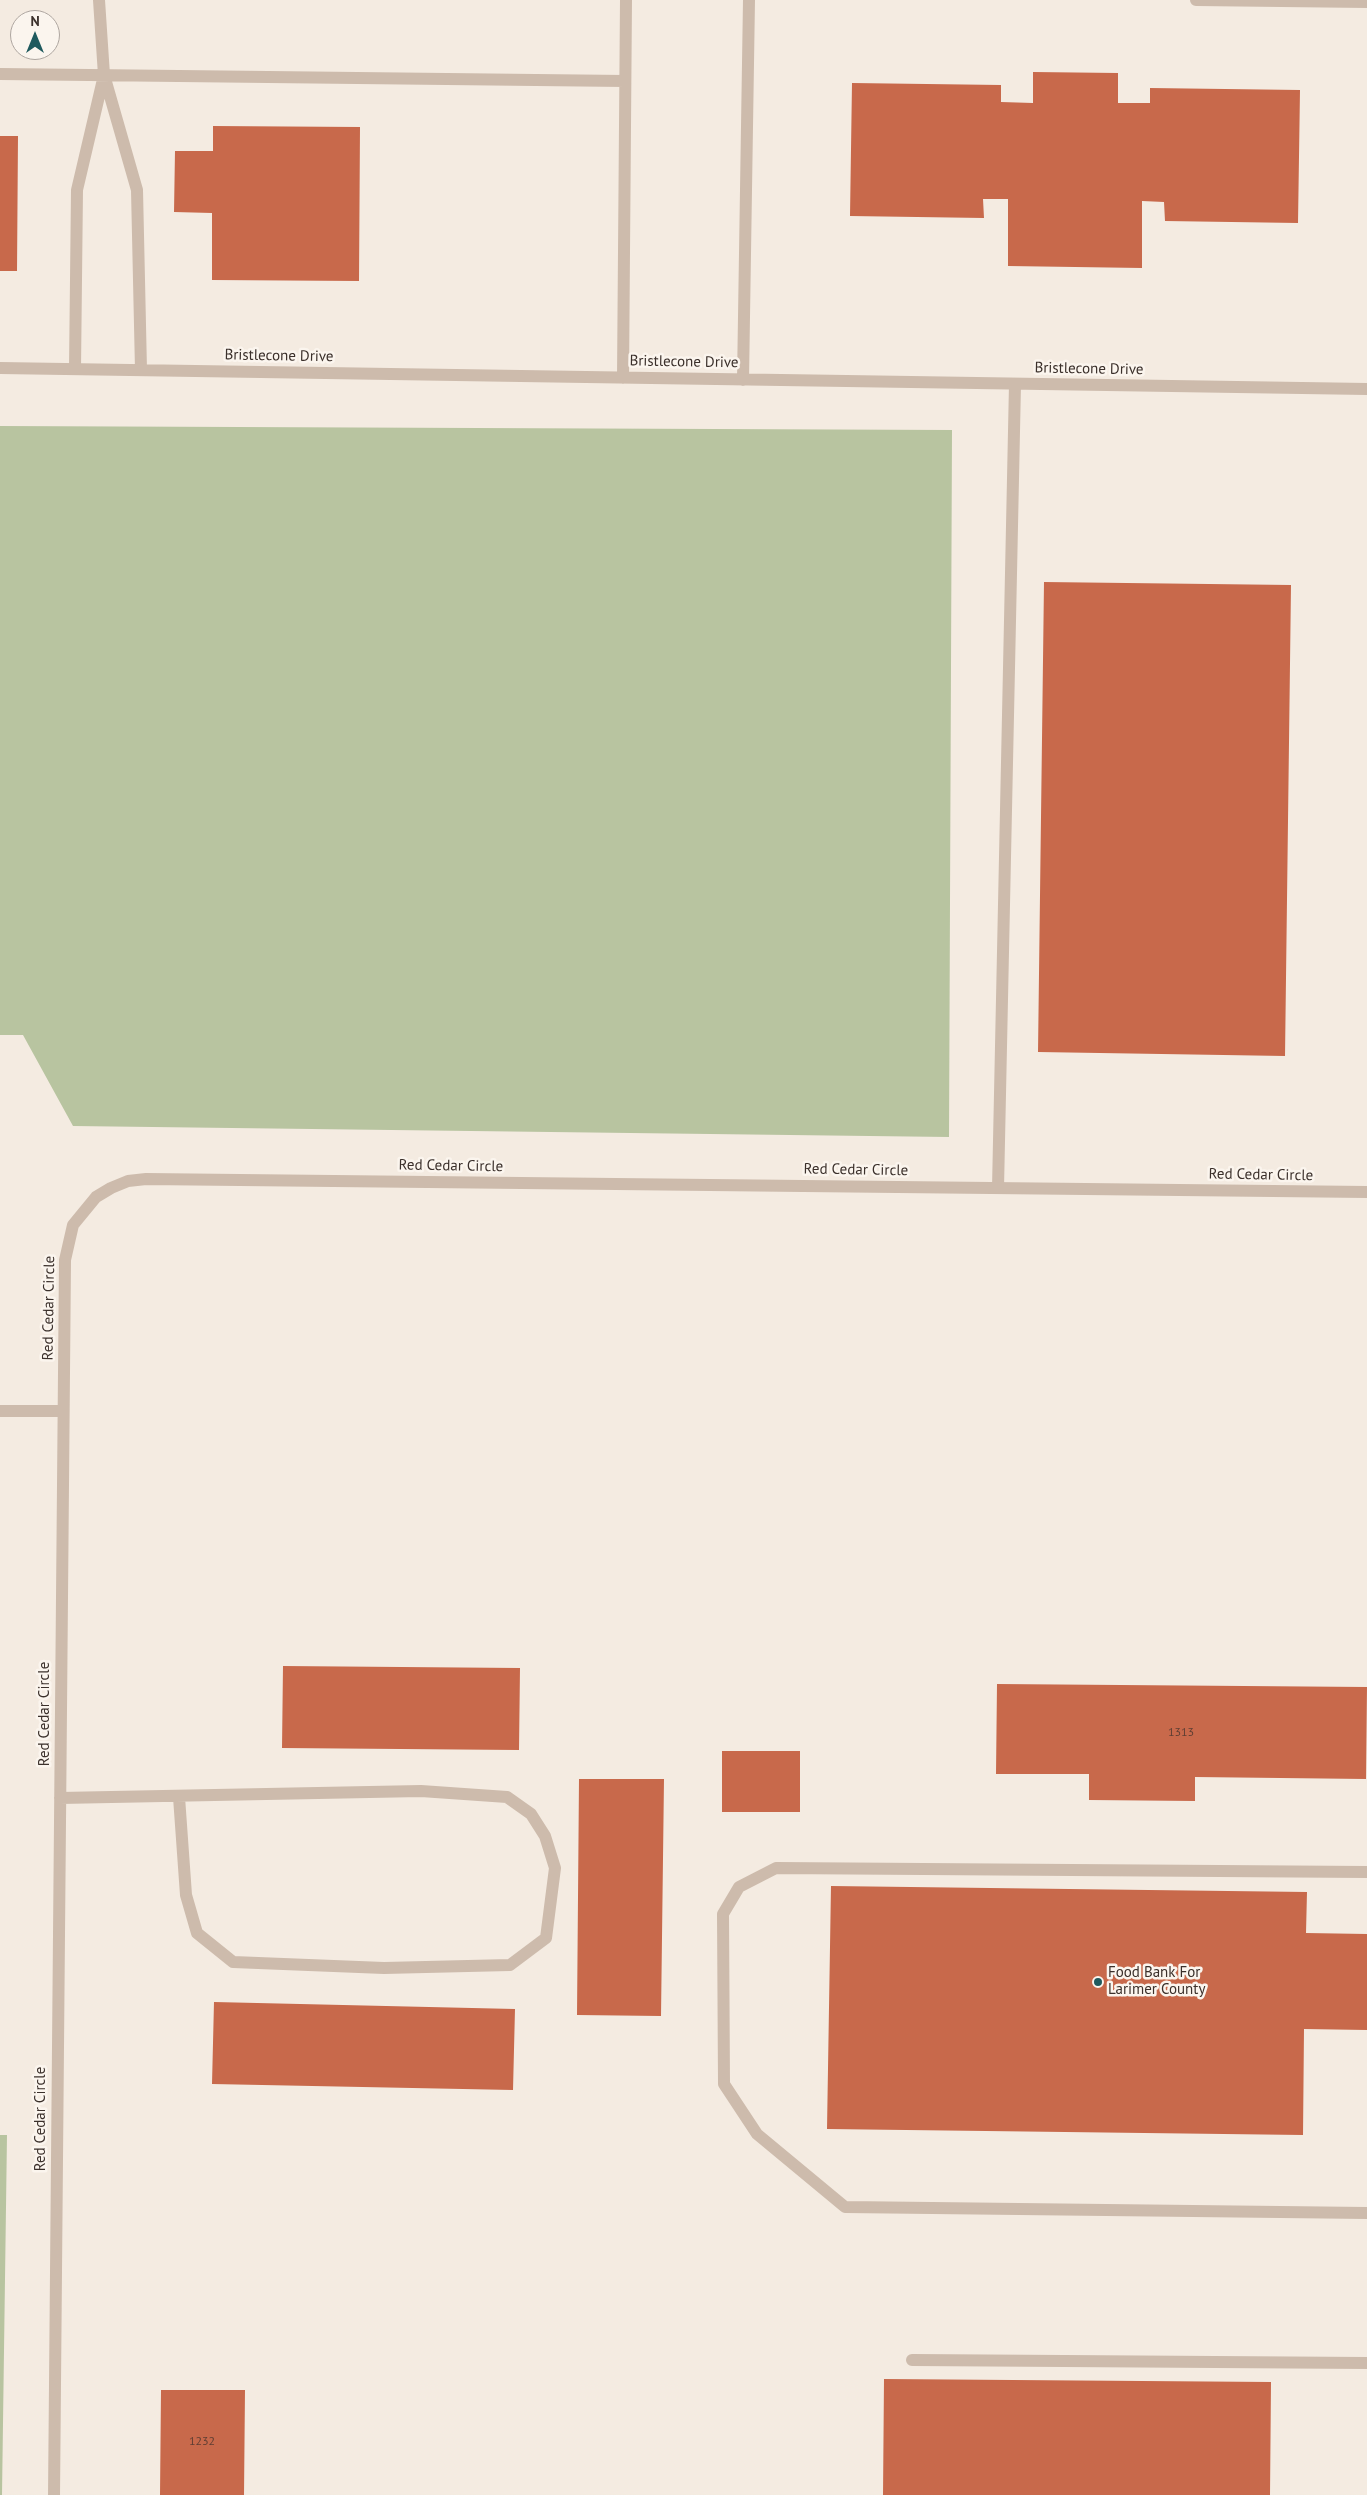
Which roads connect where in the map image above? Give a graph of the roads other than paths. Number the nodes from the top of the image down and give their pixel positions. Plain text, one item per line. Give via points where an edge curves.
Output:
1 (99, 0) edge
2 (626, 0) edge
3 (749, 0) edge
4 (1196, 0) edge
5 (1367, 2) edge
6 (0, 74) edge
7 (104, 75) junction
8 (625, 81) junction
9 (0, 368) edge
10 (75, 369) junction
11 (141, 370) junction
12 (623, 378) junction
13 (743, 380) junction
14 (1015, 384) junction
15 (1367, 389) edge
16 (998, 1188) junction
17 (1367, 1192) edge
18 (0, 1410) edge
19 (63, 1411) junction
20 (179, 1796) junction
21 (60, 1798) junction
22 (1367, 1872) edge
23 (1367, 2213) edge
24 (912, 2360) dead end
25 (1367, 2363) edge
26 (54, 2495) edge

1 - 7 street
2 - 8 street
3 - 13 street
4 - 5 street
6 - 7 street
7 - 8 street
7 - 10 street via 76,190
7 - 11 street via 137,190
8 - 12 street
9 - 10 street, Bristlecone Drive
10 - 11 street, Bristlecone Drive
11 - 12 street, Bristlecone Drive
12 - 13 street, Bristlecone Drive
13 - 14 street, Bristlecone Drive
14 - 15 street, Bristlecone Drive
14 - 16 street
16 - 17 street, Red Cedar Circle
16 - 19 street, Red Cedar Circle via 128,1181 96,1197 73,1225 67,1242 64,1260
18 - 19 street
19 - 21 street, Red Cedar Circle
20 - 20 street via 421,1791 507,1796 531,1814 545,1836 555,1868 546,1938 510,1965 384,1968 233,1962 197,1933 186,1895
20 - 21 street
21 - 26 street, Red Cedar Circle
22 - 23 street via 776,1868 739,1886 723,1914 724,2084 757,2134 845,2207
24 - 25 street

